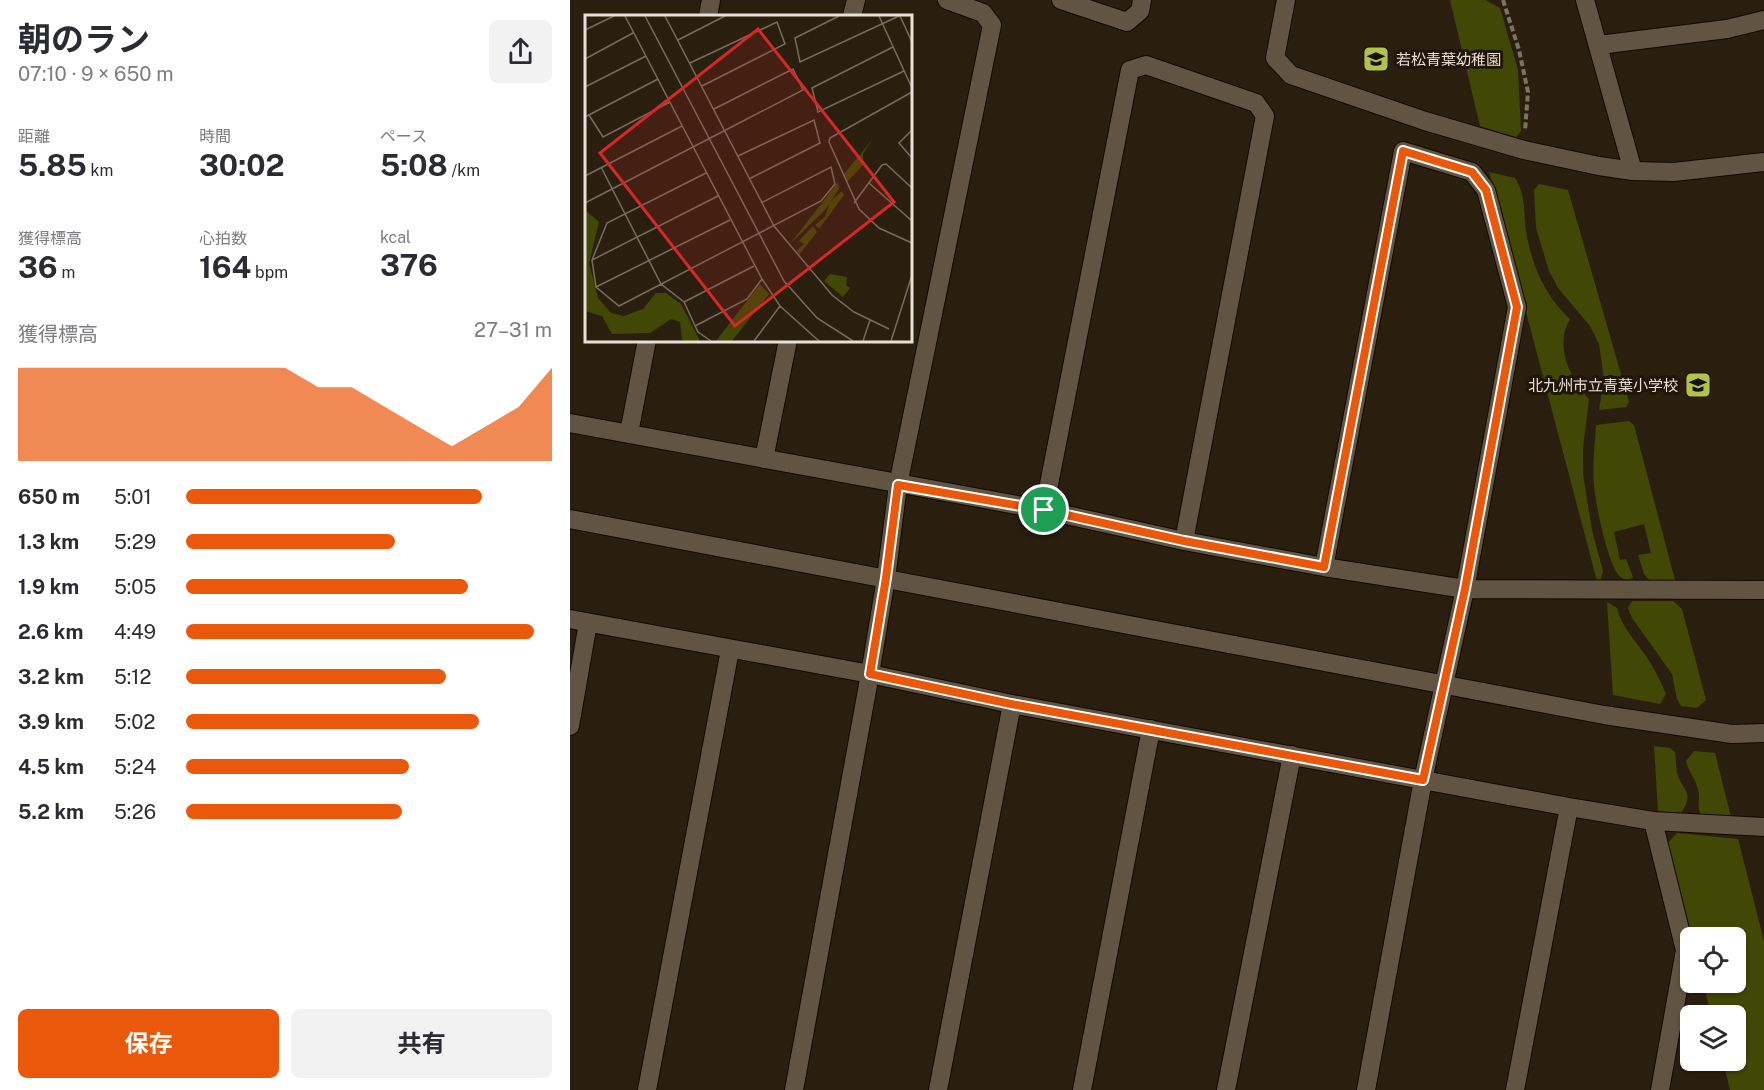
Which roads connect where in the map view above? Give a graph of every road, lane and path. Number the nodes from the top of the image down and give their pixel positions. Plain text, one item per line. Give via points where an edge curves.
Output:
1 (711, 0) edge
2 (856, 0) edge
3 (946, 0) edge
4 (1061, 0) edge
5 (1142, 0) edge
6 (1286, 0) edge
7 (1503, 0) edge
8 (1585, 0) edge
9 (708, 15) edge
10 (852, 15) edge
11 (1764, 20) edge
12 (1599, 45) junction
13 (1524, 150) junction
14 (1764, 162) edge
15 (1633, 171) junction
16 (647, 342) edge
17 (788, 342) edge
18 (570, 423) edge
19 (629, 433) junction
20 (764, 459) junction
21 (898, 485) junction
22 (1044, 510) junction
23 (570, 519) edge
24 (1184, 541) junction
25 (1324, 567) junction
26 (886, 578) junction
27 (1465, 589) junction
28 (1764, 590) edge
29 (570, 620) edge
30 (588, 623) junction
31 (730, 650) junction
32 (870, 674) junction
33 (1444, 684) junction
34 (1011, 704) junction
35 (570, 726) edge
36 (1151, 729) junction
37 (1764, 733) edge
38 (1292, 755) junction
39 (1423, 780) junction
40 (1569, 807) junction
41 (1653, 821) junction
42 (1764, 827) edge
43 (647, 1090) edge
44 (794, 1090) edge
45 (939, 1090) edge
46 (1082, 1090) edge
47 (1226, 1090) edge
48 (1366, 1090) edge
49 (1515, 1090) edge
50 (1660, 1090) edge

1 - 9 street
2 - 10 street
3 - 21 street via 983,13 992,25
4 - 5 street via 1127,22 1140,11
6 - 13 street via 1275,58 1291,75
7 - 13 path via 1520,50 1528,92
8 - 12 street
11 - 12 street via 1727,29
12 - 15 street
13 - 15 street
14 - 15 street via 1674,172
16 - 19 street
17 - 20 street
18 - 19 street
19 - 20 street
20 - 21 street
21 - 22 street
21 - 26 street
22 - 24 street
22 - 24 street via 1130,70 1146,65 1256,103 1265,116
23 - 26 street
24 - 25 street
25 - 27 street
25 - 27 street via 1403,151 1472,172 1486,190 1517,307
26 - 32 street
26 - 33 street
27 - 28 street
27 - 33 street
29 - 30 street
30 - 31 street
30 - 35 street
31 - 32 street
31 - 43 street
32 - 34 street
32 - 44 street
33 - 37 street via 1732,734
33 - 39 street
34 - 36 street
34 - 45 street
36 - 38 street
36 - 46 street
38 - 39 street
38 - 47 street
39 - 40 street
39 - 48 street
40 - 41 street
40 - 49 street
41 - 42 street
41 - 50 street via 1685,950

